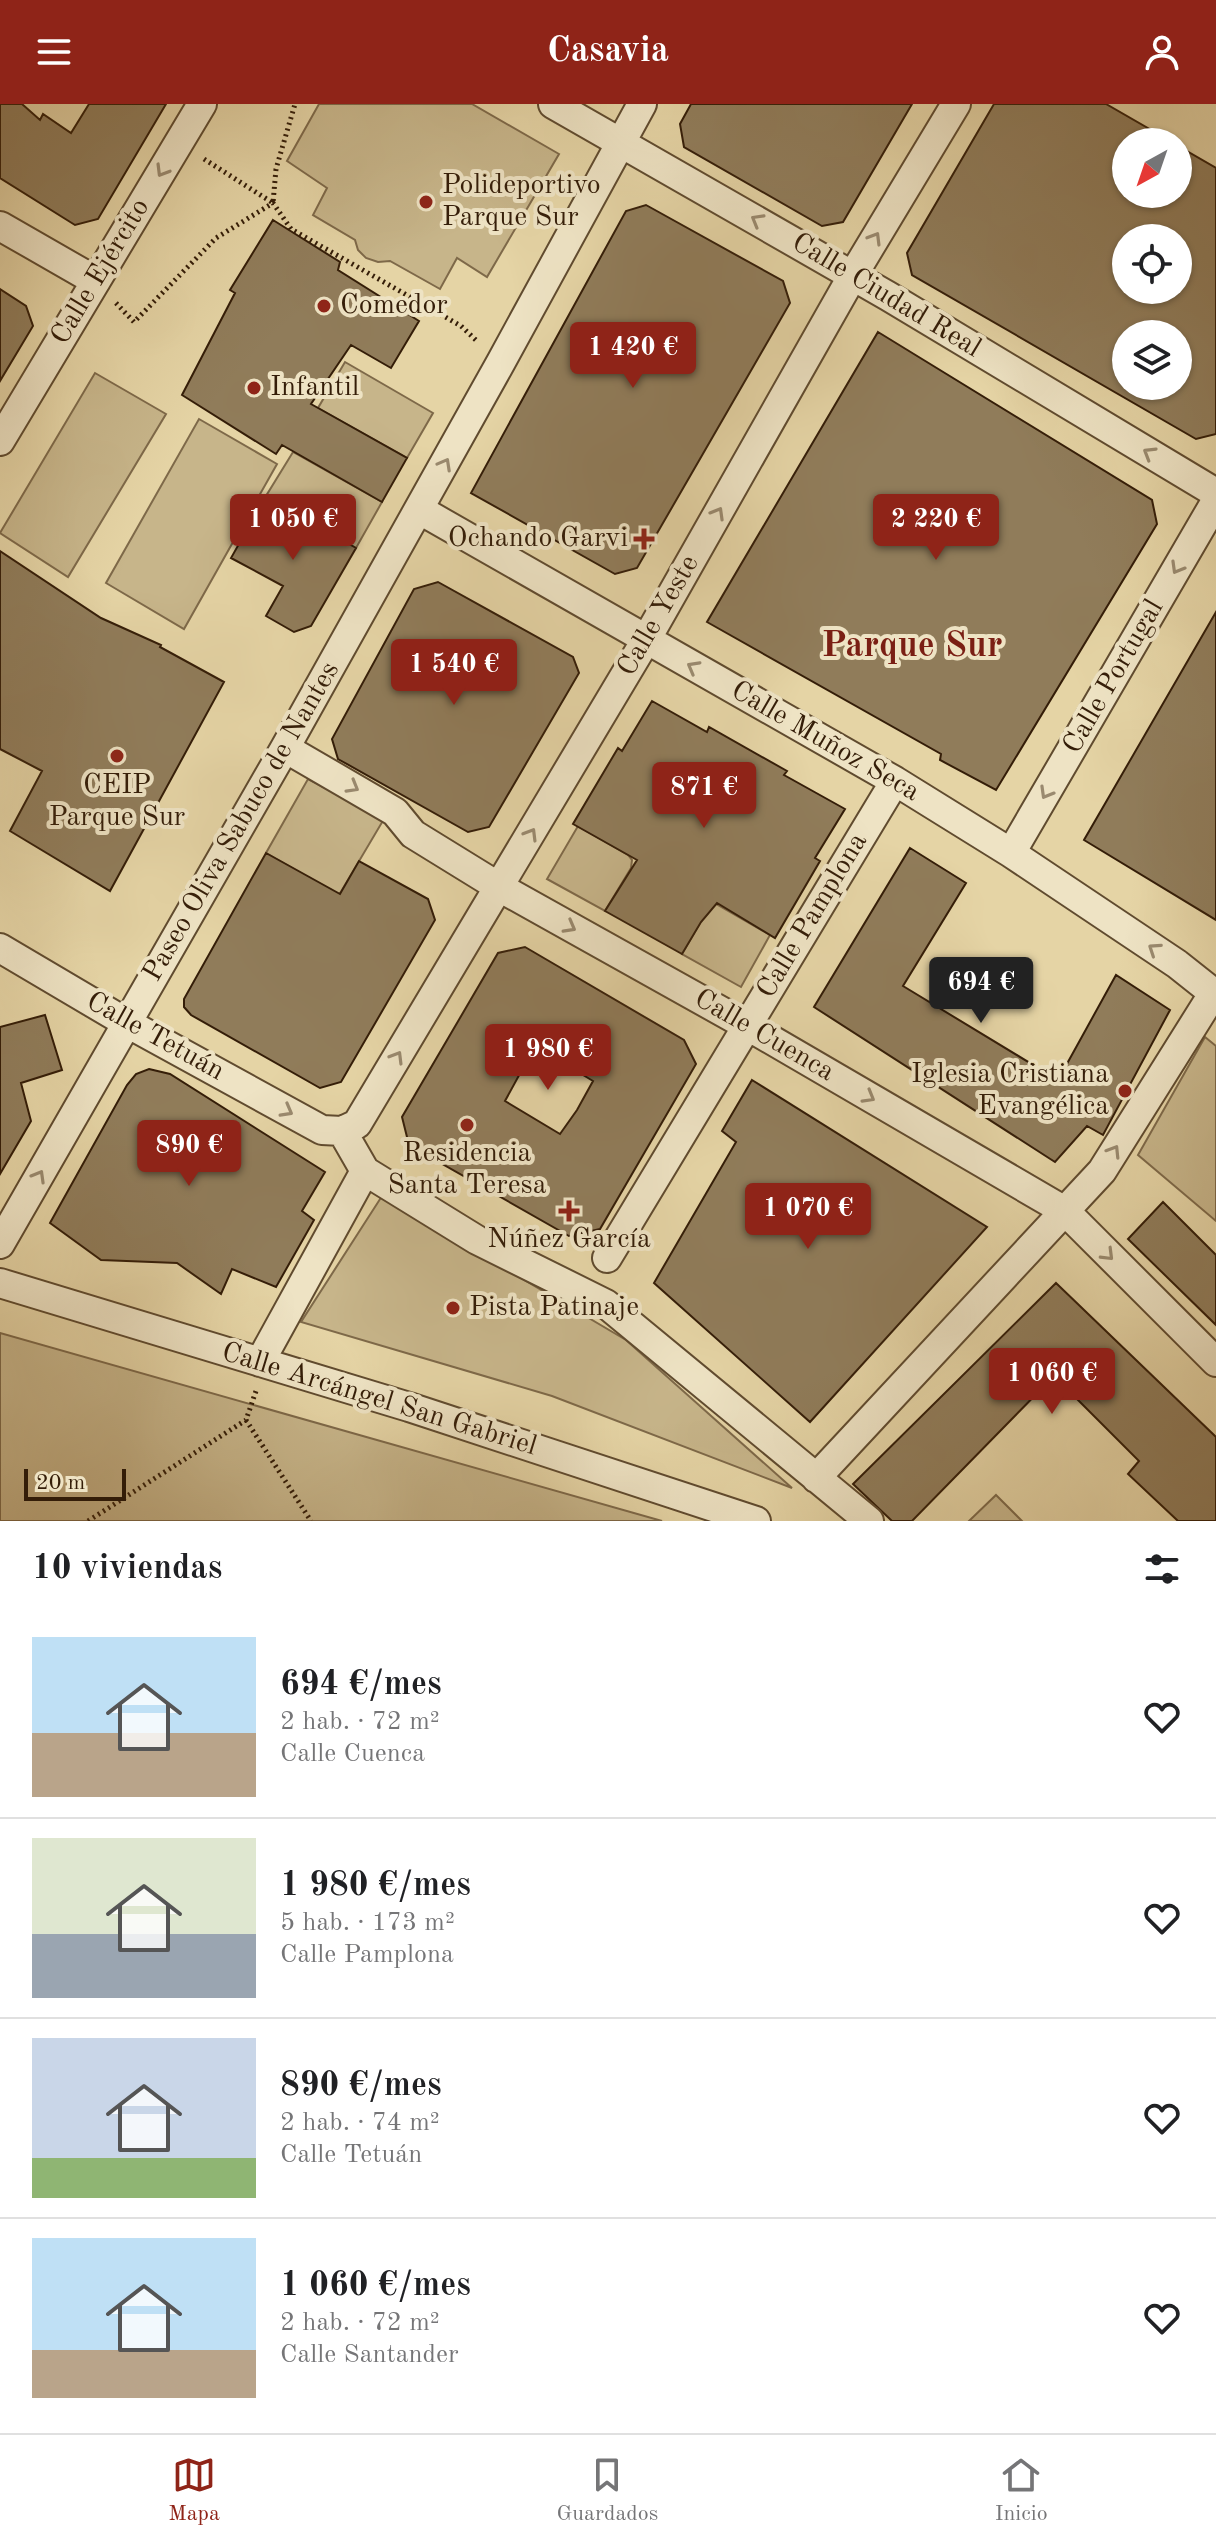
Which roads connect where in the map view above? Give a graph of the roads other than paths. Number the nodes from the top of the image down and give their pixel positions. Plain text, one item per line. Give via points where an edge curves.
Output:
1 (202, 104) edge
2 (553, 104) edge
3 (642, 104) edge
4 (956, 104) edge
5 (620, 142) junction
6 (0, 226) edge
7 (853, 275) junction
8 (96, 281) junction
9 (0, 441) edge
10 (1216, 493) edge
11 (1216, 501) edge
12 (420, 510) junction
13 (646, 640) junction
14 (285, 748) junction
15 (895, 781) junction
16 (1011, 853) junction
17 (499, 887) junction
18 (0, 948) edge
19 (1215, 994) edge
20 (127, 1023) junction
21 (746, 1025) junction
22 (350, 1127) junction
23 (365, 1171) junction
24 (1065, 1211) junction
25 (0, 1244) edge
26 (607, 1258) dead end
27 (0, 1283) edge
28 (1216, 1362) edge
29 (264, 1363) junction
30 (816, 1478) junction
31 (756, 1521) edge
32 (869, 1521) edge

1 -> 8 street, Calle Ejército
2 - 5 street, Calle Ciudad Real
3 - 5 street, Paseo Oliva Sabuco de Nantes
7 -> 4 street, Calle Yeste
7 -> 5 street, Calle Ciudad Real
12 -> 5 street, Paseo Oliva Sabuco de Nantes
6 - 8 street
10 -> 7 street, Calle Ciudad Real
13 -> 7 street, Calle Yeste
8 - 9 street, Calle Ejército
11 -> 16 street, Calle Portugal
12 - 13 street, Calle Muñoz Seca
12 - 14 street, Paseo Oliva Sabuco de Nantes
15 -> 13 street, Calle Muñoz Seca
17 -> 13 street, Calle Yeste
14 -> 17 street, Calle Cuenca via 395,812 413,834
14 - 20 street, Paseo Oliva Sabuco de Nantes
15 - 16 street, Calle Muñoz Seca
15 - 21 street, Calle Pamplona
19 -> 16 street, Calle Muñoz Seca
17 -> 21 street, Calle Cuenca
22 -> 17 street, Calle Yeste
18 - 20 street, Calle Tetuán
24 -> 19 street via 1102,1171
20 -> 22 street, Calle Tetuán via 322,1130
25 -> 20 street, Paseo Oliva Sabuco de Nantes
21 -> 24 street, Calle Cuenca
21 - 26 street, Calle Pamplona
22 - 23 street
23 - 29 street
23 - 30 street via 477,1240 606,1304
24 -> 28 street, Calle Cuenca
24 - 30 street
27 - 29 street, Calle Arcángel San Gabriel
29 - 31 street, Calle Arcángel San Gabriel
30 - 32 street

